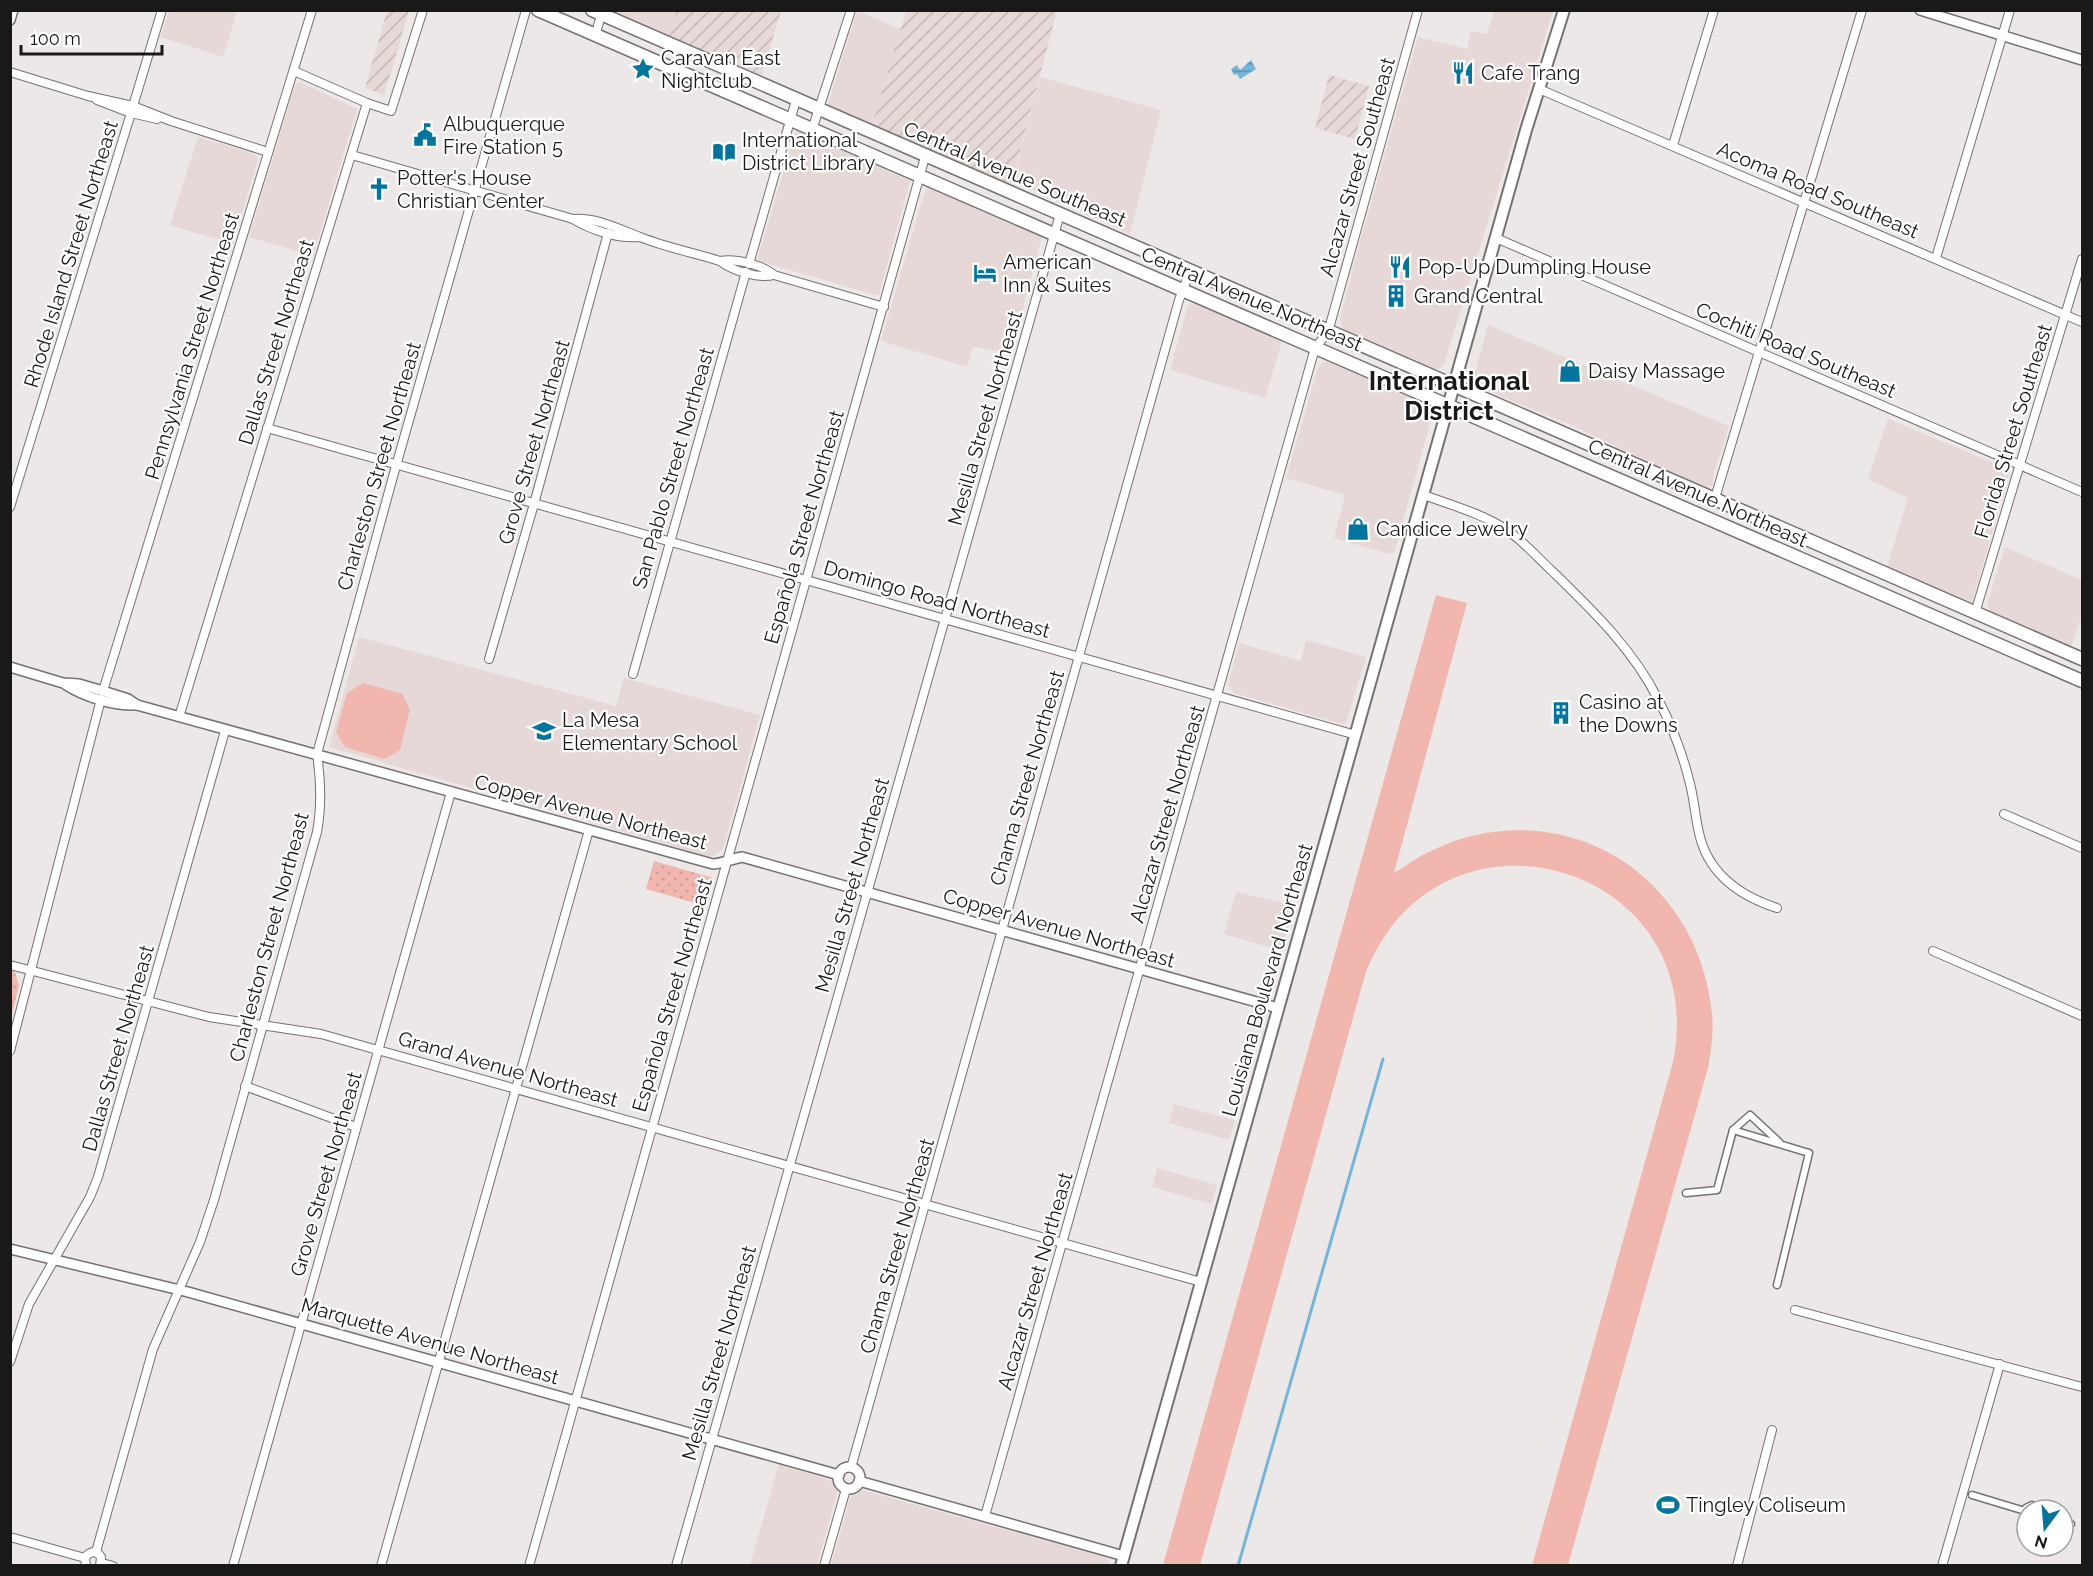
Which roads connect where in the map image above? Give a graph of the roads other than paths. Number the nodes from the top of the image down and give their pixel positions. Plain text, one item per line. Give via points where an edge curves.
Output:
1 (13, 10) edge
2 (162, 10) edge
3 (312, 10) edge
4 (423, 10) edge
5 (526, 10) edge
6 (538, 10) edge
7 (851, 10) edge
8 (1418, 10) edge
9 (1564, 10) edge
10 (1714, 10) edge
11 (1862, 10) edge
12 (1920, 10) edge
13 (2010, 10) edge
14 (599, 12) edge
15 (10, 20) edge
16 (2003, 35) junction
17 (595, 36) junction
18 (2082, 60) edge
19 (294, 71) junction
20 (10, 72) edge
21 (1539, 89) junction
22 (796, 100) junction
23 (367, 103) junction
24 (818, 109) junction
25 (132, 110) junction
26 (790, 121) junction
27 (812, 130) junction
28 (1673, 146) junction
29 (268, 152) junction
30 (351, 155) junction
31 (925, 157) junction
32 (920, 177) junction
33 (474, 191) junction
34 (1804, 203) junction
35 (1060, 214) junction
36 (573, 219) junction
37 (608, 233) junction
38 (1055, 234) junction
39 (639, 237) junction
40 (1496, 238) junction
41 (1936, 258) junction
42 (2082, 259) edge
43 (747, 268) junction
44 (1190, 271) junction
45 (1182, 291) junction
46 (884, 307) junction
47 (2066, 315) junction
48 (2082, 322) edge
49 (1328, 332) junction
50 (1314, 348) junction
51 (1758, 351) junction
52 (1455, 386) junction
53 (1449, 405) junction
54 (267, 428) junction
55 (396, 465) junction
56 (2020, 465) junction
57 (2082, 492) edge
58 (1424, 495) junction
59 (1715, 498) junction
60 (534, 504) junction
61 (10, 507) edge
62 (670, 542) junction
63 (806, 580) junction
64 (1976, 613) junction
65 (945, 619) junction
66 (1079, 656) junction
67 (489, 658) dead end
68 (2082, 659) edge
69 (10, 667) edge
70 (633, 674) dead end
71 (2082, 681) edge
72 (102, 695) junction
73 (1217, 695) junction
74 (179, 717) junction
75 (225, 730) junction
76 (1356, 735) junction
77 (317, 754) junction
78 (451, 792) junction
79 (2004, 814) dead end
80 (589, 830) junction
81 (2082, 848) edge
82 (726, 863) junction
83 (868, 892) junction
84 (1777, 908) dead end
85 (1001, 931) junction
86 (1933, 951) dead end
87 (10, 965) edge
88 (1141, 970) junction
89 (31, 971) junction
90 (148, 1002) junction
91 (1278, 1008) junction
92 (2082, 1016) edge
93 (262, 1024) junction
94 (379, 1050) junction
95 (10, 1051) edge
96 (245, 1086) junction
97 (516, 1088) junction
98 (356, 1127) junction
99 (653, 1127) junction
100 (1733, 1130) junction
101 (1782, 1144) junction
102 (789, 1166) junction
103 (1686, 1193) dead end
104 (926, 1204) junction
105 (1063, 1243) junction
106 (10, 1249) edge
107 (54, 1259) junction
108 (1201, 1282) junction
109 (1777, 1285) dead end
110 (179, 1289) junction
111 (1795, 1310) dead end
112 (301, 1323) junction
113 (10, 1362) edge
114 (438, 1362) junction
115 (2000, 1364) junction
116 (2082, 1387) edge
117 (576, 1402) junction
118 (1772, 1430) dead end
119 (712, 1439) junction
120 (851, 1468) junction
121 (839, 1475) junction
122 (860, 1481) junction
123 (846, 1489) junction
124 (1972, 1495) dead end
125 (2015, 1508) edge
126 (985, 1516) junction
127 (10, 1537) edge
128 (96, 1552) junction
129 (1122, 1561) edge
130 (86, 1562) edge
131 (101, 1564) edge
132 (113, 1566) edge
133 (233, 1566) edge
134 (381, 1566) edge
135 (529, 1566) edge
136 (676, 1566) edge
137 (824, 1566) edge
138 (1737, 1566) edge
139 (1942, 1566) edge

1 - 15 street
2 - 25 street, Rhode Island Street Northeast
3 - 19 street, Pennsylvania Street Northeast
4 - 23 street via 392,111
5 - 33 street, Charleston Street Northeast
6 - 17 main road, Central Avenue Northeast
7 - 24 street
8 - 49 street, Alcazar Street Southeast
9 - 21 main road, Louisiana Boulevard Northeast
10 - 28 street
11 - 34 street
12 - 16 street
13 - 16 street
14 - 17 street
14 - 22 main road, Central Avenue Southeast
16 - 18 street
16 - 41 street
17 - 26 main road, Central Avenue Northeast
19 - 23 street
19 - 29 street, Pennsylvania Street Northeast
20 - 25 street
21 - 28 street, Acoma Road Southeast
21 - 40 main road, Louisiana Boulevard Northeast
22 - 24 main road, Central Avenue Southeast
22 - 26 street, San Pablo Street Northeast
23 - 30 street, Dallas Street Northeast
24 - 27 street
24 - 31 main road, Central Avenue Southeast
25 - 29 street
25 - 61 street, Rhode Island Street Northeast
26 - 27 main road, Central Avenue Northeast
26 - 43 street, San Pablo Street Northeast
27 - 32 main road, Central Avenue Northeast
28 - 34 street, Acoma Road Southeast
29 - 72 street, Pennsylvania Street Northeast
30 - 33 street
30 - 54 street, Dallas Street Northeast
31 - 32 street, Española Street Northeast
31 - 35 main road, Central Avenue Southeast
32 - 38 main road, Central Avenue Northeast
32 - 46 street, Española Street Northeast
33 - 36 street
33 - 55 street, Charleston Street Northeast
34 - 41 street, Acoma Road Southeast
34 - 51 street
35 - 38 street, Mesilla Street Northeast
35 - 44 main road, Central Avenue Southeast
36 - 37 street
36 - 39 street via 610,225
37 - 39 street
37 - 60 street, Grove Street Northeast
38 - 45 main road, Central Avenue Northeast
38 - 65 street, Mesilla Street Northeast
39 - 43 street via 720,261 728,259
40 - 51 street, Cochiti Road Southeast
40 - 52 main road, Louisiana Boulevard Northeast
41 - 47 street, Acoma Road Southeast
42 - 47 street, Florida Street Southeast
43 - 46 street via 768,270
43 - 62 street, San Pablo Street Northeast
44 - 45 street, Chama Street Northeast
44 - 49 main road, Central Avenue Southeast
45 - 50 main road, Central Avenue Northeast
45 - 66 street, Chama Street Northeast
46 - 63 street, Española Street Northeast
47 - 48 street, Acoma Road Southeast
47 - 56 street, Florida Street Southeast
49 - 50 street, Alcazar Street Northeast
49 - 52 main road, Central Avenue Southeast
50 - 53 main road, Central Avenue Northeast
50 - 73 street, Alcazar Street Northeast
51 - 56 street, Cochiti Road Southeast
51 - 59 street
52 - 53 main road, Louisiana Boulevard Northeast
52 - 59 main road, Central Avenue Southeast
53 - 58 main road, Louisiana Boulevard Northeast
53 - 71 main road, Central Avenue Northeast
54 - 55 street, Domingo Road Northeast
54 - 74 street, Dallas Street Northeast
55 - 60 street, Domingo Road Northeast
55 - 77 street, Charleston Street Northeast
56 - 57 street, Cochiti Road Southeast
56 - 64 street, Florida Street Southeast
58 - 76 main road, Louisiana Boulevard Northeast
58 - 84 street via 1497,524 1512,534 1620,640 1649,681 1670,723 1689,778 1707,855 1733,887
59 - 64 main road, Central Avenue Southeast
60 - 62 street, Domingo Road Northeast
60 - 67 street, Grove Street Northeast
62 - 63 street, Domingo Road Northeast
62 - 70 street, San Pablo Street Northeast
63 - 65 street, Domingo Road Northeast
63 - 82 street, Española Street Northeast
64 - 68 main road, Central Avenue Southeast
65 - 66 street, Domingo Road Northeast
65 - 83 street, Mesilla Street Northeast
66 - 73 street, Domingo Road Northeast
66 - 85 street, Chama Street Northeast
69 - 72 street, Copper Avenue Northeast via 63,683 76,691
72 - 74 street, Copper Avenue Northeast via 126,706 137,705
72 - 89 street, Pennsylvania Street Northeast
73 - 76 street, Domingo Road Northeast
73 - 88 street, Alcazar Street Northeast
74 - 75 street, Copper Avenue Northeast
75 - 77 street, Copper Avenue Northeast
75 - 90 street, Dallas Street Northeast
76 - 91 main road, Louisiana Boulevard Northeast
77 - 78 street, Copper Avenue Northeast
77 - 93 street, Charleston Street Northeast via 321,780 317,832
78 - 80 street, Copper Avenue Northeast
78 - 94 street, Grove Street Northeast
79 - 81 street
80 - 82 street, Copper Avenue Northeast via 713,864
80 - 97 street
82 - 83 street, Copper Avenue Northeast via 742,857
82 - 99 street, Española Street Northeast
83 - 85 street, Copper Avenue Northeast
83 - 102 street, Mesilla Street Northeast
85 - 88 street, Copper Avenue Northeast
85 - 104 street, Chama Street Northeast
86 - 92 street
87 - 89 street, Grand Avenue Northeast
88 - 91 street, Copper Avenue Northeast
88 - 105 street, Alcazar Street Northeast
89 - 90 street, Grand Avenue Northeast
89 - 95 street, Pennsylvania Street Northeast
90 - 93 street, Grand Avenue Northeast via 209,1017
90 - 107 street, Dallas Street Northeast via 98,1177
91 - 108 main road, Louisiana Boulevard Northeast
93 - 94 street, Grand Avenue Northeast via 321,1034
93 - 96 street, Charleston Street Northeast
94 - 97 street, Grand Avenue Northeast
94 - 98 street, Grove Street Northeast
96 - 98 street
96 - 110 street, Charleston Street Northeast via 214,1200
97 - 99 street, Grand Avenue Northeast
97 - 114 street
98 - 112 street, Grove Street Northeast
99 - 102 street, Grand Avenue Northeast
99 - 117 street, Española Street Northeast
100 - 101 street
100 - 101 street via 1750,1115
100 - 103 street via 1717,1190
101 - 109 street via 1809,1153
102 - 104 street, Grand Avenue Northeast
102 - 119 street, Mesilla Street Northeast
104 - 105 street, Grand Avenue Northeast
104 - 120 street, Chama Street Northeast
105 - 108 street, Grand Avenue Northeast
105 - 126 street, Alcazar Street Northeast
106 - 107 street, Marquette Avenue Northeast
107 - 110 street, Marquette Avenue Northeast
107 - 113 street, Dallas Street Northeast via 29,1304
108 - 129 main road, Louisiana Boulevard Northeast
110 - 112 street, Marquette Avenue Northeast
110 - 128 street, Charleston Street Northeast via 153,1349
111 - 115 street
112 - 114 street, Marquette Avenue Northeast
112 - 133 street, Grove Street Northeast
114 - 117 street, Marquette Avenue Northeast
114 - 134 street
115 - 116 street
115 - 139 street
117 - 119 street, Marquette Avenue Northeast
117 - 135 street, Española Street Northeast
118 - 138 street
119 - 121 street, Marquette Avenue Northeast
119 - 136 street, Mesilla Street Northeast
120 - 121 street
120 - 122 street via 857,1471
121 - 123 street via 839,1482
122 - 123 street
122 - 126 street
123 - 137 street
124 - 125 street
126 - 129 street
127 - 130 street
128 - 130 street via 88,1554
128 - 131 street
131 - 132 street

